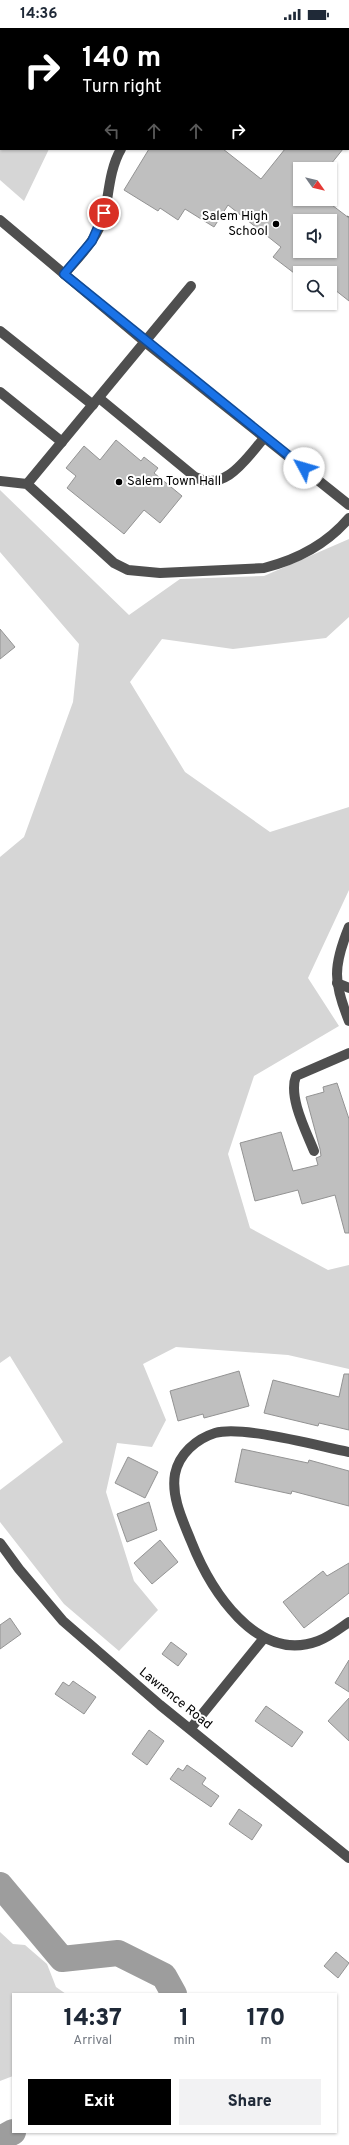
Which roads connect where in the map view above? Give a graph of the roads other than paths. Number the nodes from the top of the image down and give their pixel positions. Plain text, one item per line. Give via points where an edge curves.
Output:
1 (121, 150) edge
2 (0, 220) edge
3 (64, 274) junction
4 (191, 286) dead end
5 (0, 331) edge
6 (145, 342) junction
7 (0, 392) edge
8 (96, 402) junction
9 (264, 437) junction
10 (62, 442) junction
11 (0, 481) edge
12 (27, 484) junction
13 (349, 505) edge
14 (349, 518) edge
15 (349, 927) edge
16 (337, 983) junction
17 (349, 988) edge
18 (349, 1021) edge
19 (349, 1053) edge
20 (314, 1151) dead end
21 (349, 1452) edge
22 (0, 1543) edge
23 (349, 1622) edge
24 (264, 1638) junction
25 (191, 1728) junction
26 (349, 1858) edge

1 - 3 street via 112,173 100,227 83,253
2 - 3 street
3 - 6 street
4 - 6 street
5 - 8 street
6 - 8 street
6 - 9 street
7 - 10 street
8 - 9 street via 195,477 204,481 222,479 236,470
8 - 10 street
9 - 13 street
10 - 12 street
11 - 12 street
12 - 14 street via 114,563 128,570 160,573 264,568 304,553 327,540
15 - 16 street via 337,966
16 - 17 street
16 - 18 street
19 - 20 street via 296,1076 294,1092
21 - 24 street via 249,1432 225,1431 203,1437 179,1462 175,1475 177,1503 205,1574 234,1613
22 - 25 street, Lawrence Road via 63,1621 154,1700
23 - 24 street via 329,1636 307,1644 287,1644
24 - 25 street
25 - 26 street, Lawrence Road

